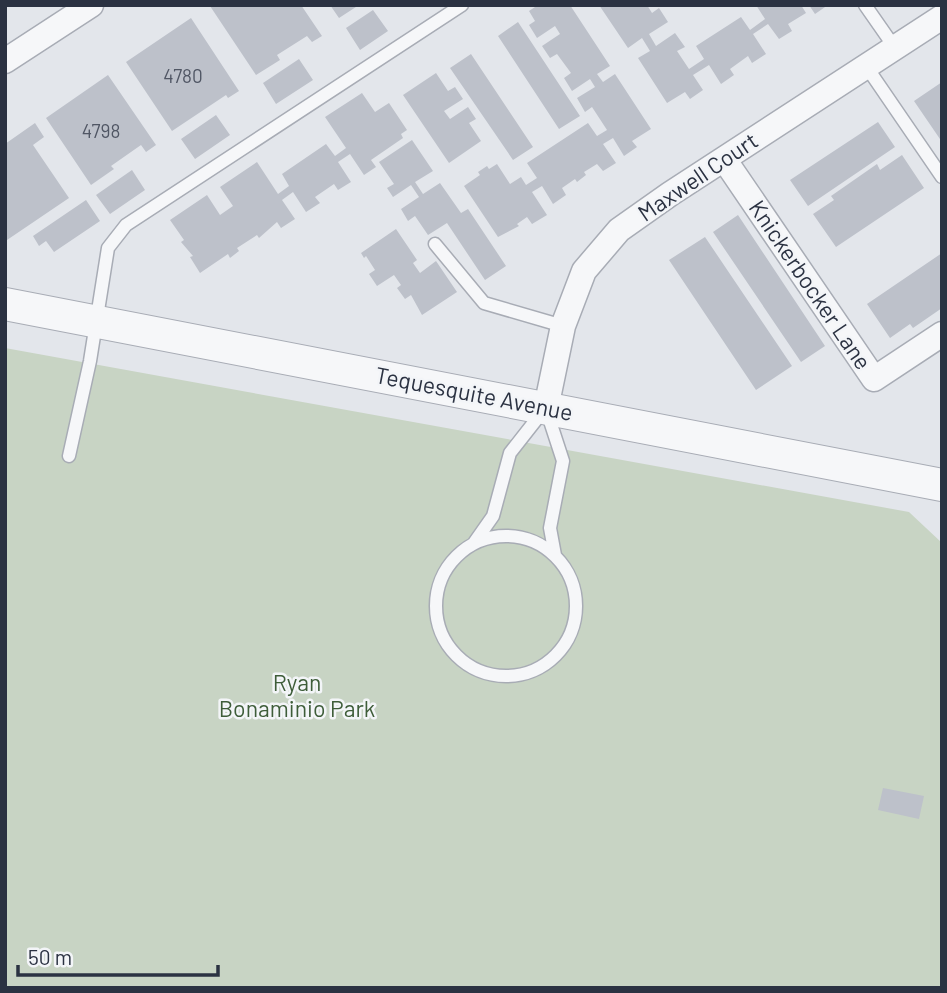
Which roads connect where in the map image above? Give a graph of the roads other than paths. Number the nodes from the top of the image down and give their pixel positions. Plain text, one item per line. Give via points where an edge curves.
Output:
1 (91, 5) edge
2 (462, 5) edge
3 (865, 5) edge
4 (942, 17) edge
5 (894, 48) junction
6 (5, 61) edge
7 (866, 66) junction
8 (724, 159) junction
9 (942, 177) edge
10 (435, 244) dead end
11 (5, 304) edge
12 (96, 322) junction
13 (562, 326) junction
14 (942, 334) edge
15 (546, 408) junction
16 (69, 456) dead end
17 (942, 485) edge
18 (474, 543) junction
19 (555, 555) junction

1 - 6 street
2 - 12 lane via 126,225 108,248
3 - 5 lane
4 - 5 street, Maxwell Court
5 - 7 street, Maxwell Court
7 - 8 street, Maxwell Court
7 - 9 lane
8 - 13 street, Maxwell Court via 619,230 584,271
8 - 14 street, Knickerbocker Lane via 874,379
10 - 13 lane via 484,303
11 - 12 street, Tequesquite Avenue
12 - 15 street, Tequesquite Avenue
12 - 16 lane
13 - 15 street, Maxwell Court
15 - 17 street, Tequesquite Avenue
15 - 18 lane via 510,453 493,516
15 - 19 lane via 563,461 550,528
18 - 19 lane via 516,536
18 - 19 lane via 455,556 442,573 435,615 442,637 455,655 472,669 494,676 516,676 548,663 572,630 577,607 573,584

